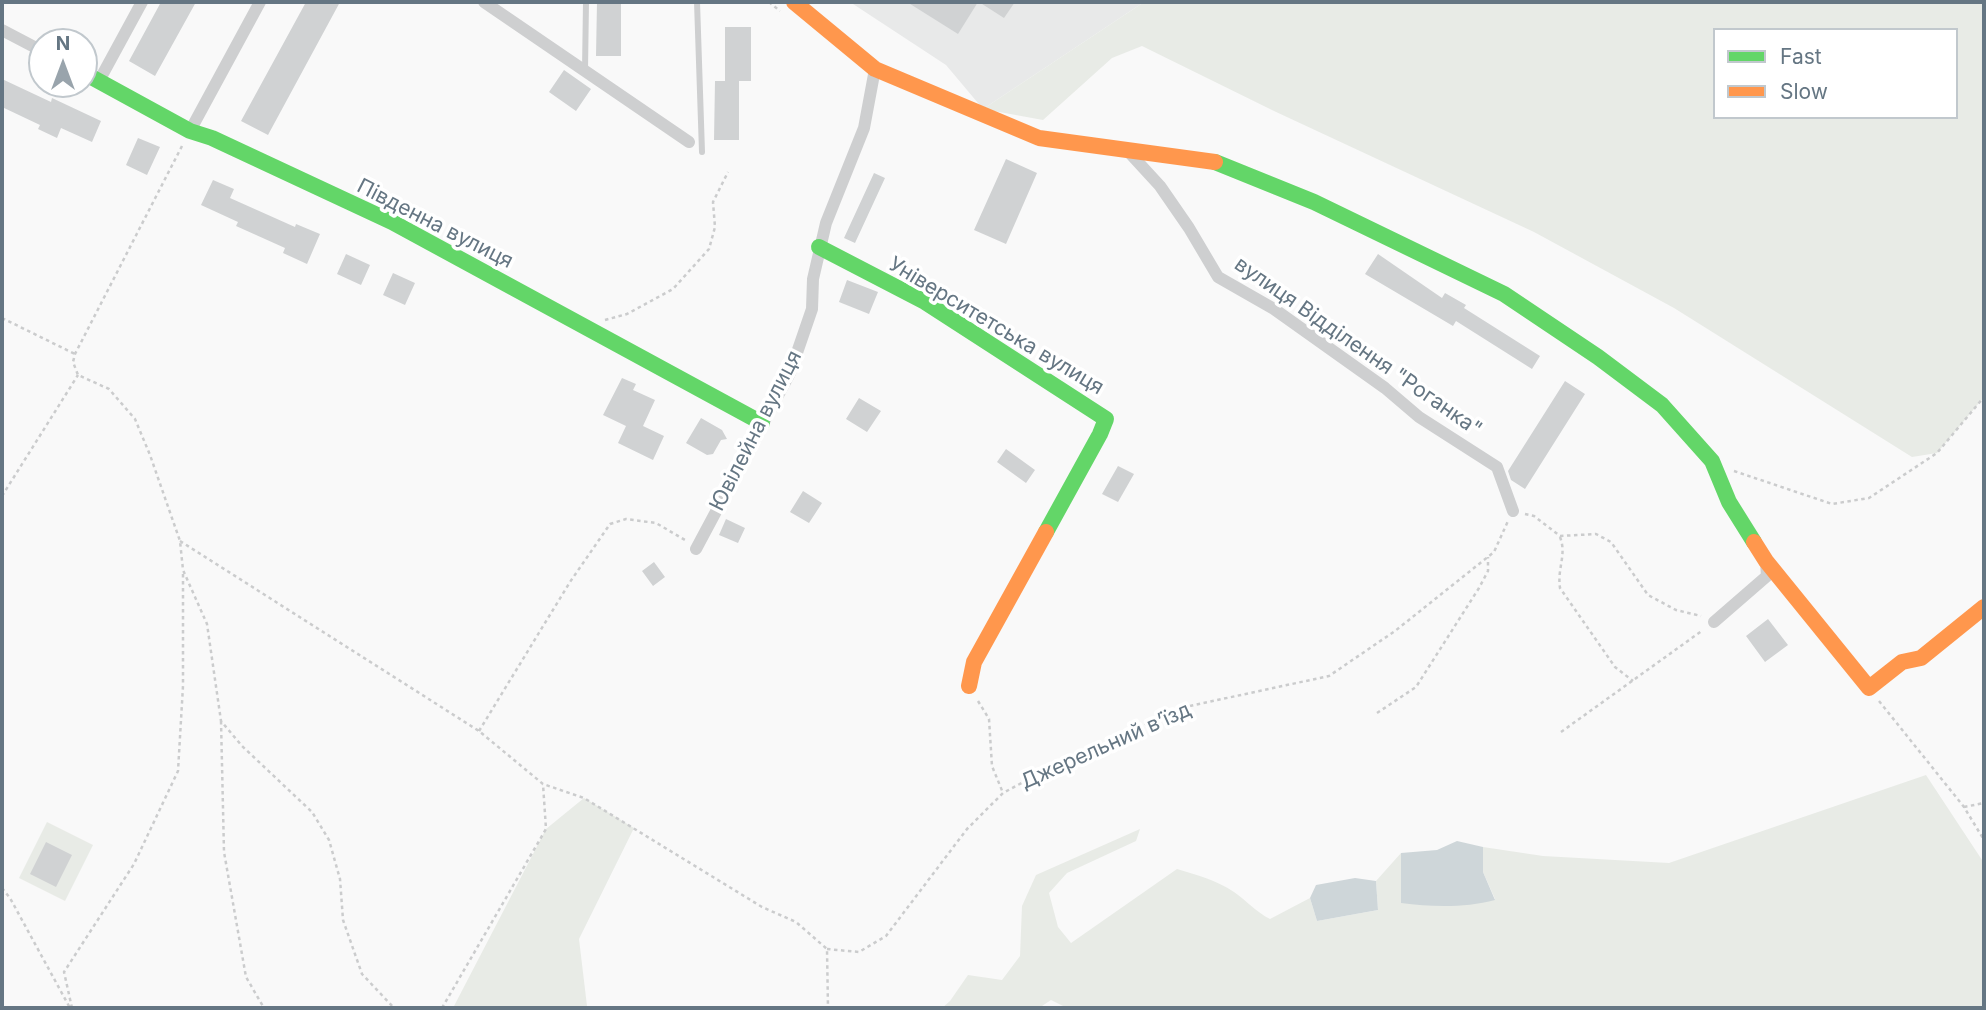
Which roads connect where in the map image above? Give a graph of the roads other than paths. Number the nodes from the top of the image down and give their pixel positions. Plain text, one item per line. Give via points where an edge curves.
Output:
1 (142, 2) edge
2 (260, 2) edge
3 (484, 2) edge
4 (586, 2) edge
5 (697, 2) edge
6 (793, 2) edge
7 (2, 30) edge
8 (28, 44) edge
9 (875, 69) junction
10 (585, 72) junction
11 (99, 81) joint
12 (190, 131) junction
13 (689, 142) dead end
14 (1126, 149) junction
15 (702, 152) dead end
16 (819, 247) junction
17 (762, 423) junction
18 (1513, 511) road end
19 (696, 548) road end
20 (1766, 561) junction
21 (1984, 607) edge
22 (1714, 622) road end
23 (969, 686) road end

1 - 11 street
2 - 12 street
3 - 10 street
4 - 10 lane
5 - 15 lane
6 - 9 street
7 - 8 street
9 - 14 street via 1039,138
9 - 16 street, Ювілейна вулиця via 864,128
10 - 13 street
11 - 12 street, Південна вулиця
12 - 17 street, Південна вулиця via 392,222
14 - 18 street, вулиця Відділення "Роганка" via 1160,186 1218,277 1273,309 1419,417 1497,467
14 - 20 street via 1212,161 1314,202 1504,294 1662,405 1712,461 1729,502
16 - 17 street, Ювілейна вулиця via 812,309 790,373
16 - 23 street, Університетська вулиця via 925,302 1106,419 974,662
17 - 19 street, Ювілейна вулиця
20 - 21 street via 1869,688 1902,662 1921,657
20 - 22 street via 1767,576

